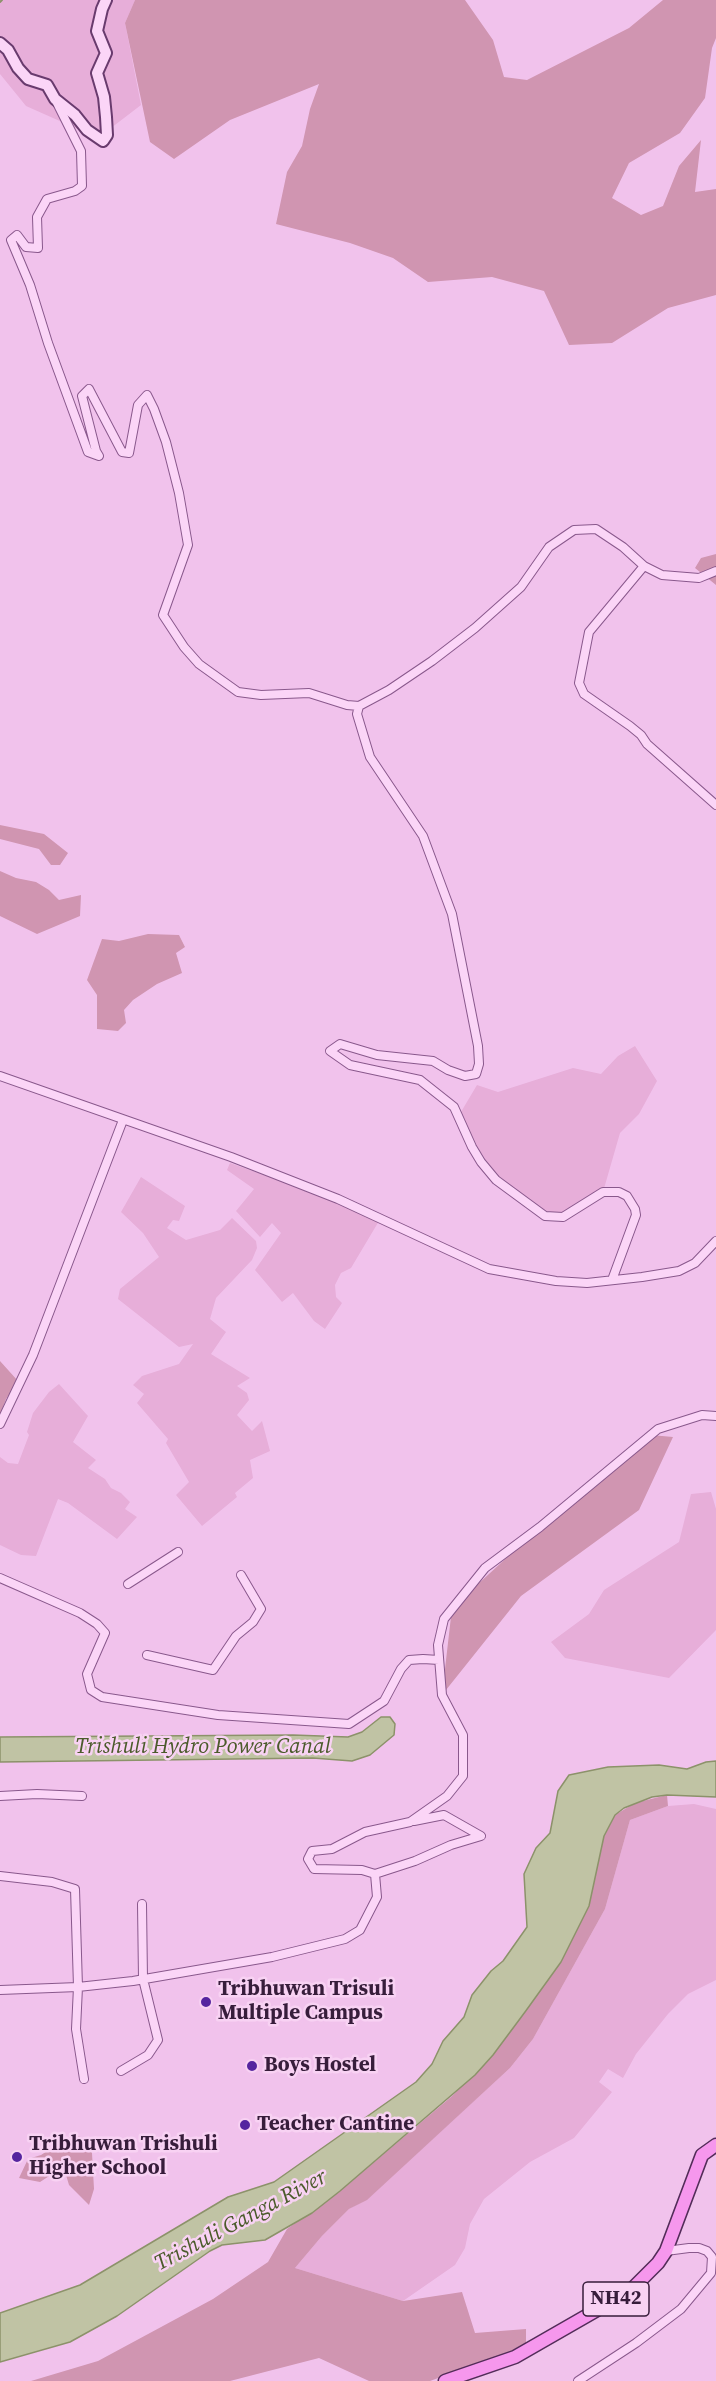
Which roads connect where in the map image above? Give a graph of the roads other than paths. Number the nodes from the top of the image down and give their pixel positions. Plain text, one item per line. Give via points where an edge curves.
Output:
1 (106, 0) edge
2 (0, 44) edge
3 (55, 99) junction
4 (644, 566) junction
5 (716, 571) edge
6 (359, 706) junction
7 (716, 805) edge
8 (0, 1076) edge
9 (123, 1120) junction
10 (716, 1241) edge
11 (612, 1280) junction
12 (716, 1416) edge
13 (0, 1424) edge
14 (178, 1552) dead end
15 (241, 1575) dead end
16 (0, 1578) edge
17 (128, 1584) dead end
18 (147, 1655) dead end
19 (439, 1660) junction
20 (0, 1796) edge
21 (82, 1796) dead end
22 (410, 1822) junction
23 (375, 1874) junction
24 (0, 1876) edge
25 (142, 1904) dead end
26 (143, 1979) junction
27 (78, 1987) junction
28 (0, 1989) edge
29 (121, 2071) dead end
30 (84, 2079) dead end
31 (716, 2145) edge
32 (666, 2251) junction
33 (446, 2381) edge
34 (578, 2381) edge

1 - 3 street via 97,31 106,53 97,73 106,117 107,135 103,141
2 - 3 street via 28,79 47,86
3 - 6 street via 81,151 81,186 47,199 37,217 38,248 26,247 17,235 11,240 88,452 99,456 82,396 89,389 122,452 129,453 138,405 147,395 154,409 179,493 188,545 163,615 199,664 238,692 309,693
4 - 5 street via 662,575 699,578
4 - 6 street via 596,529 574,530 549,547 521,587 475,628 432,662
4 - 7 street via 589,632 579,683 584,694 641,735
6 - 11 street via 359,726 370,757 423,836 452,914 479,1064 476,1074 465,1076 433,1061 376,1055 340,1044 330,1051 350,1065 420,1080 454,1107 472,1147 496,1180 545,1216 563,1217 603,1192 627,1196 636,1215
8 - 9 street
9 - 11 street via 338,1198 489,1269 556,1281
9 - 13 street via 33,1356
10 - 11 street via 695,1263 679,1271
12 - 19 street via 702,1415 658,1429 485,1568 444,1619
14 - 17 street
15 - 18 street via 261,1609 253,1622 236,1635 213,1670
16 - 19 street via 80,1613 105,1633 87,1674 91,1690 102,1696 218,1714 349,1724 384,1701 409,1660
19 - 22 street via 442,1695 463,1735 463,1776 447,1796
20 - 21 street
22 - 23 street via 365,1832 332,1849 312,1851 308,1859 314,1869
22 - 23 street via 444,1815 481,1836
23 - 26 street via 377,1897 360,1930 345,1940
24 - 27 street via 75,1889
25 - 26 street
26 - 27 street
26 - 29 street via 158,2040 148,2055
27 - 28 street
27 - 30 street via 76,2029
31 - 32 main road, NH42 via 702,2154
32 - 33 main road, NH42 via 630,2290 603,2307 515,2357
32 - 34 street via 689,2247 707,2251 712,2257 711,2273 681,2309

